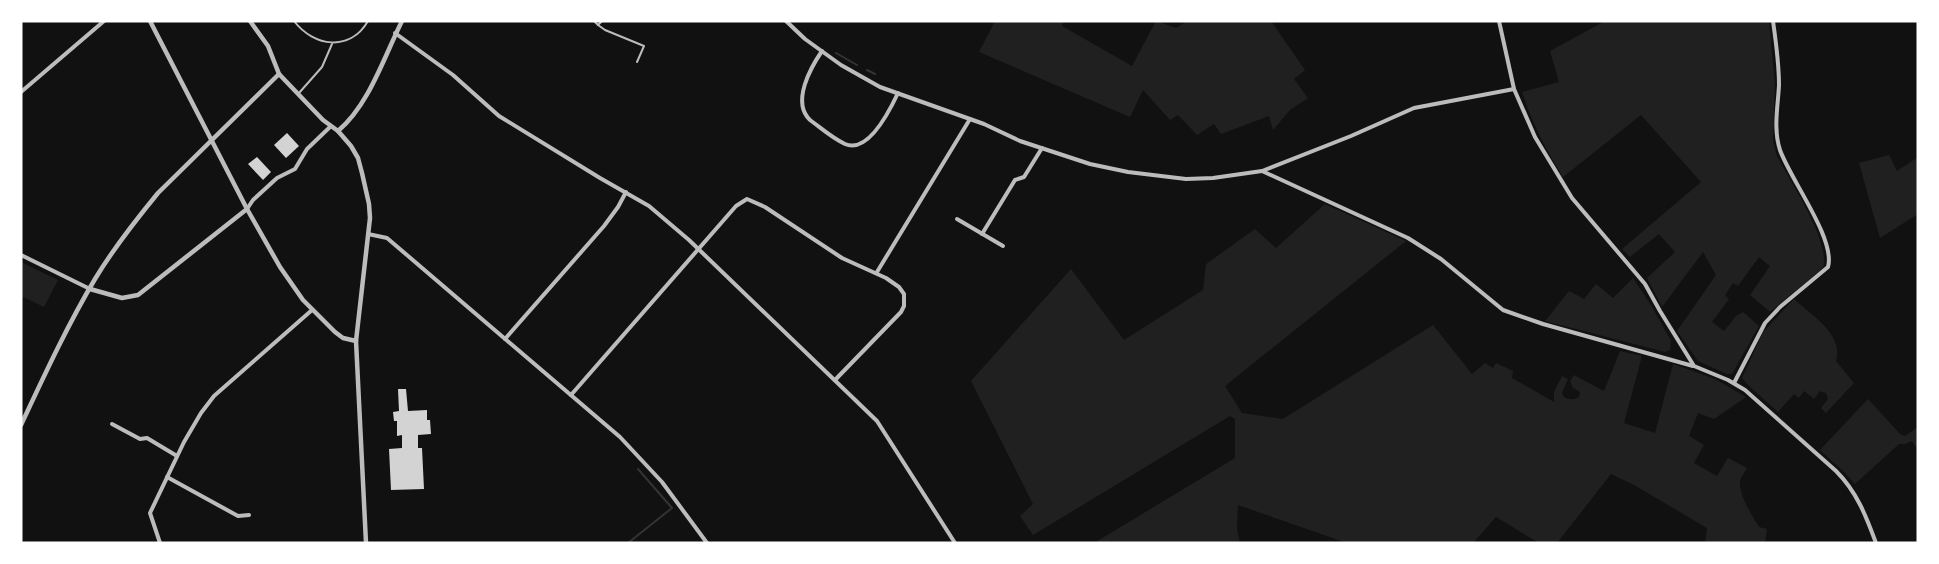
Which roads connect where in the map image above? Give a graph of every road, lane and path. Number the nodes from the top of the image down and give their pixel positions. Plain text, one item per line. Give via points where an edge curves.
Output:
1 (104, 21) edge
2 (150, 21) edge
3 (250, 21) edge
4 (294, 21) edge
5 (368, 21) edge
6 (402, 21) edge
7 (594, 21) edge
8 (602, 21) edge
9 (786, 21) edge
10 (1499, 21) edge
11 (1773, 21) edge
12 (598, 25) junction
13 (395, 33) junction
14 (332, 42) junction
15 (822, 51) junction
16 (637, 62) dead end
17 (279, 74) junction
18 (1514, 90) junction
19 (21, 92) edge
20 (299, 93) junction
21 (898, 93) junction
22 (970, 119) junction
23 (330, 127) junction
24 (338, 131) junction
25 (212, 140) junction
26 (1042, 148) junction
27 (1262, 171) junction
28 (626, 192) junction
29 (247, 209) junction
30 (957, 219) dead end
31 (368, 234) junction
32 (982, 234) junction
33 (1003, 246) dead end
34 (698, 249) junction
35 (21, 255) edge
36 (877, 272) junction
37 (90, 289) junction
38 (312, 310) junction
39 (506, 339) junction
40 (356, 340) junction
41 (1694, 366) junction
42 (835, 380) junction
43 (1734, 383) junction
44 (571, 395) junction
45 (21, 424) edge
46 (112, 424) dead end
47 (177, 456) junction
48 (167, 477) junction
49 (249, 515) dead end
50 (160, 543) edge
51 (366, 543) edge
52 (707, 543) edge
53 (955, 543) edge
54 (1876, 543) edge

1 - 19 street
2 - 25 street
3 - 17 street via 268,46
4 - 14 lane via 318,40
5 - 14 lane via 351,39
6 - 13 street
7 - 12 lane
8 - 12 lane
9 - 15 street
10 - 18 street
11 - 43 street via 1779,71 1779,147 1819,225 1829,262 1765,323
12 - 16 lane via 644,46
13 - 24 street via 362,103
13 - 28 street via 453,75 499,116
14 - 20 lane via 322,67
15 - 21 street via 880,87
15 - 21 street via 804,83 804,110 810,120 845,144 853,146 870,138
17 - 20 street
17 - 25 street
18 - 27 street via 1414,108
18 - 41 street via 1535,137 1572,198 1645,284
20 - 23 street
21 - 22 street
22 - 26 street
22 - 36 street
23 - 24 street
23 - 29 street via 307,149 295,169 277,178
24 - 31 street via 358,158 369,204
25 - 29 street
25 - 37 street via 158,193 110,255
26 - 27 street via 1090,164 1186,179
26 - 32 street via 1024,177 1015,180
27 - 41 street via 1408,238 1503,310
28 - 34 street via 650,206
28 - 39 street via 604,226
29 - 37 street via 143,292 122,298
29 - 38 street via 280,267
30 - 32 street
31 - 39 street via 387,238
31 - 40 street
32 - 33 street
34 - 36 street via 747,199 842,258
34 - 42 street
34 - 44 street
35 - 37 street
36 - 42 street via 899,287 904,294 904,306
37 - 45 street
38 - 40 street via 343,338
38 - 47 street via 214,396
39 - 44 street
40 - 51 street
41 - 43 street
42 - 53 street via 877,421
43 - 54 street via 1846,481
44 - 52 street via 640,456
46 - 47 street
47 - 48 street
48 - 49 street via 238,516
48 - 50 street via 150,513

